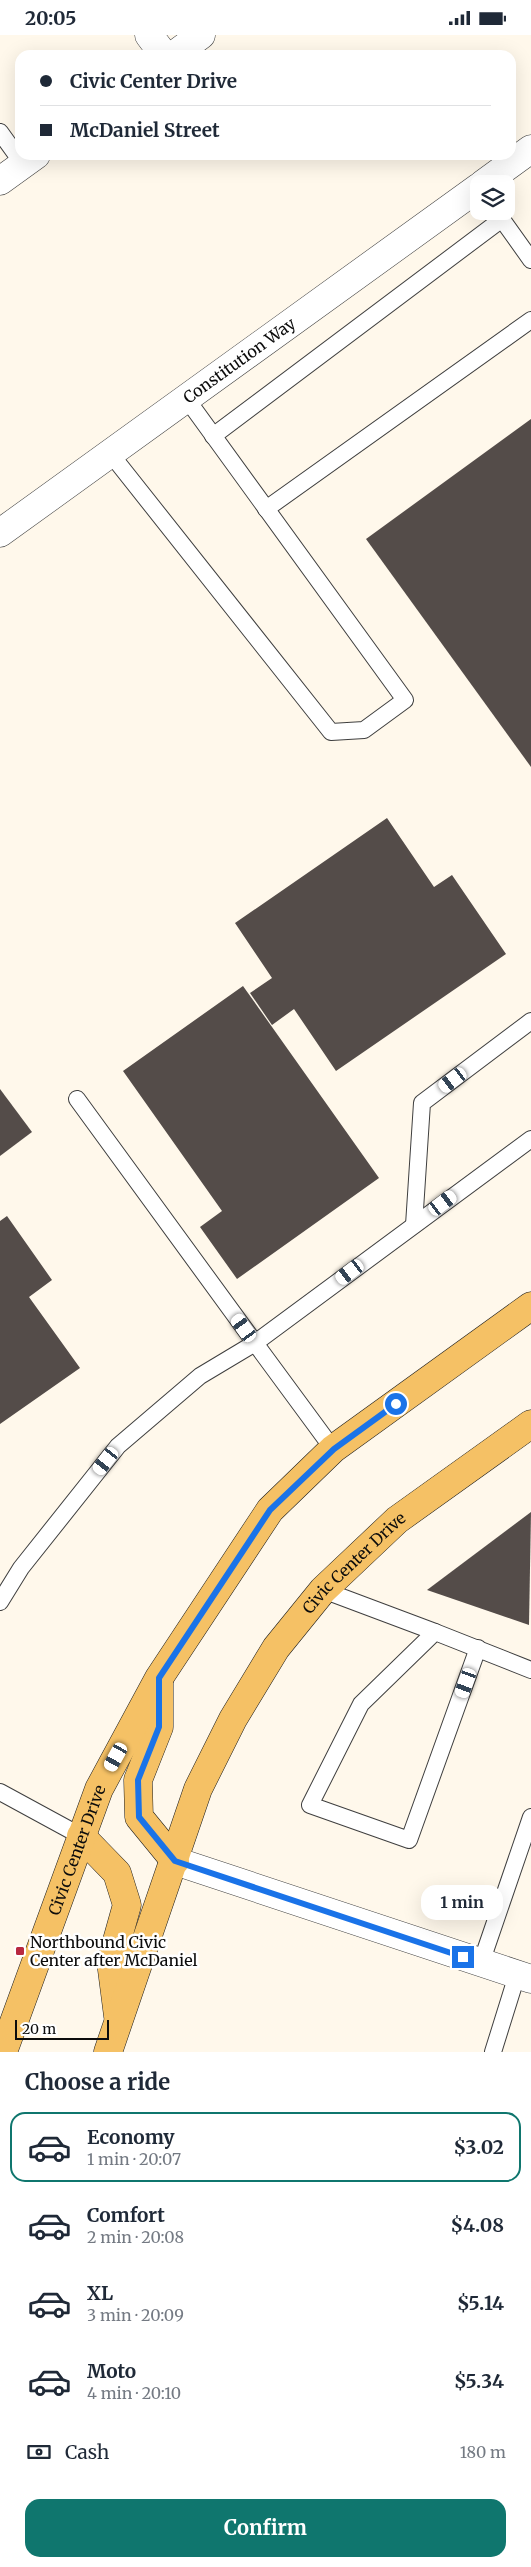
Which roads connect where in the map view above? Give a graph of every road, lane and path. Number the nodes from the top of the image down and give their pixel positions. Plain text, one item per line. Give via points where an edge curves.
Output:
1 (149, 35) edge
2 (202, 35) edge
3 (160, 50) edge
4 (181, 50) edge
5 (0, 133) edge
6 (15, 146) edge
7 (531, 149) edge
8 (30, 160) edge
9 (496, 175) edge
10 (0, 181) edge
11 (470, 194) edge
12 (493, 220) edge
13 (503, 220) edge
14 (531, 259) edge
15 (531, 320) edge
16 (186, 398) junction
17 (213, 436) junction
18 (110, 453) junction
19 (266, 509) junction
20 (0, 533) edge
21 (531, 1021) edge
22 (77, 1099) dead end
23 (531, 1139) edge
24 (414, 1225) junction
25 (531, 1306) edge
26 (255, 1343) junction
27 (531, 1424) edge
28 (334, 1449) junction
29 (323, 1590) junction
30 (0, 1602) edge
31 (435, 1632) junction
32 (478, 1648) junction
33 (531, 1670) edge
34 (159, 1678) junction
35 (0, 1792) edge
36 (531, 1817) edge
37 (81, 1836) junction
38 (175, 1861) junction
39 (481, 1963) junction
40 (524, 1977) edge
41 (119, 2022) junction
42 (3, 2052) edge
43 (108, 2052) edge
44 (493, 2052) edge

1 - 3 street
2 - 4 street
5 - 6 lane
7 - 9 street, Constitution Way
8 - 10 street
11 - 16 street, Constitution Way
12 - 17 lane
13 - 14 lane
15 - 19 lane
16 - 17 lane
16 - 18 street, Constitution Way
17 - 19 lane
18 - 19 lane via 331,732 364,730 405,700
18 - 20 street, Constitution Way
21 - 24 lane via 422,1103
22 - 26 lane
23 - 24 lane
24 - 26 lane
25 - 28 main road, Civic Center Drive
26 - 28 lane
26 - 30 lane via 200,1376 118,1446 21,1568
27 - 29 main road, Civic Center Drive via 397,1520
28 - 34 main road, Civic Center Drive via 270,1510
29 - 31 lane
29 - 38 main road, Civic Center Drive via 276,1649 233,1719 198,1789
31 - 32 lane
31 - 32 lane via 361,1704 310,1805 409,1840
32 - 33 lane
34 - 37 main road, Civic Center Drive via 99,1789
34 - 38 main road via 159,1727 138,1780 139,1817
35 - 37 lane
36 - 39 lane
37 - 41 main road via 117,1873 127,1905 111,1962
37 - 42 main road, Civic Center Drive
38 - 39 street
38 - 41 main road, Civic Center Drive
39 - 40 street
40 - 44 lane
41 - 43 main road, Civic Center Drive

